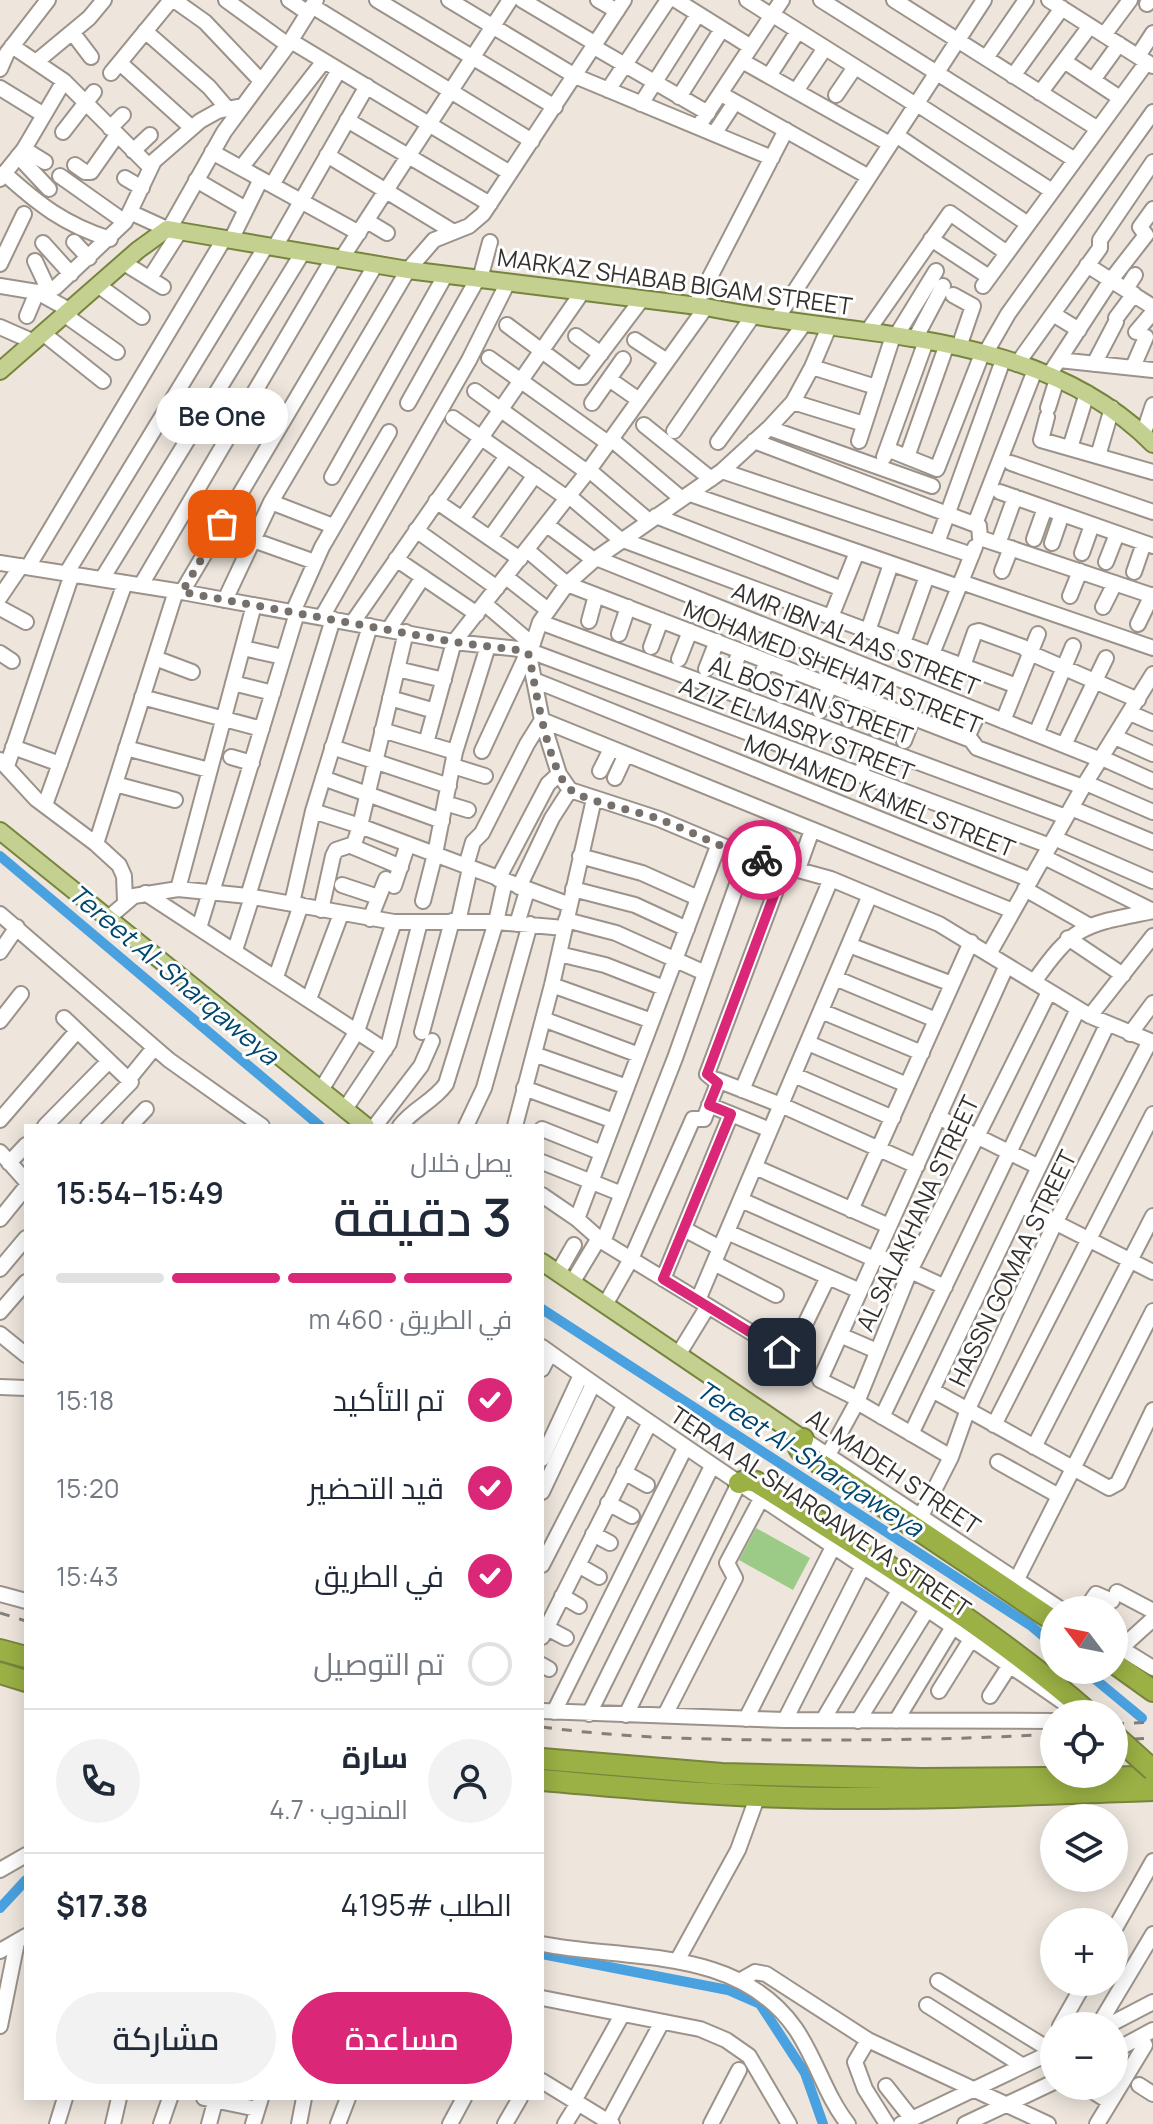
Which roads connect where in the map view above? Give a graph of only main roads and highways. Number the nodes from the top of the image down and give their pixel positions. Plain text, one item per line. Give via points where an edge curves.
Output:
1 (2, 366) edge
2 (1148, 439) edge
3 (0, 831) edge
4 (364, 1124) edge
5 (544, 1263) edge
6 (803, 1439) joint
7 (739, 1483) road end
8 (1040, 1612) edge
9 (0, 1650) edge
10 (24, 1656) edge
11 (1128, 1662) edge
12 (0, 1673) edge
13 (24, 1680) edge
14 (1149, 1680) edge
15 (1074, 1700) edge
16 (1128, 1748) edge
17 (544, 1759) edge
18 (1153, 1770) edge
19 (1153, 1777) edge
20 (544, 1780) edge
21 (1153, 1790) edge

1 - 2 main road, MARKAZ SHABAB BIGAM STREET via 124,263 174,230 408,270 701,306 953,346 1087,393
3 - 4 main road
5 - 6 main road, AL MADEH STREET
6 - 8 highway via 801,1451
7 - 15 highway via 756,1482 983,1629
9 - 10 highway
11 - 14 highway
12 - 13 highway
16 - 18 highway, bridge
17 - 19 highway via 722,1774
20 - 21 highway via 758,1795

